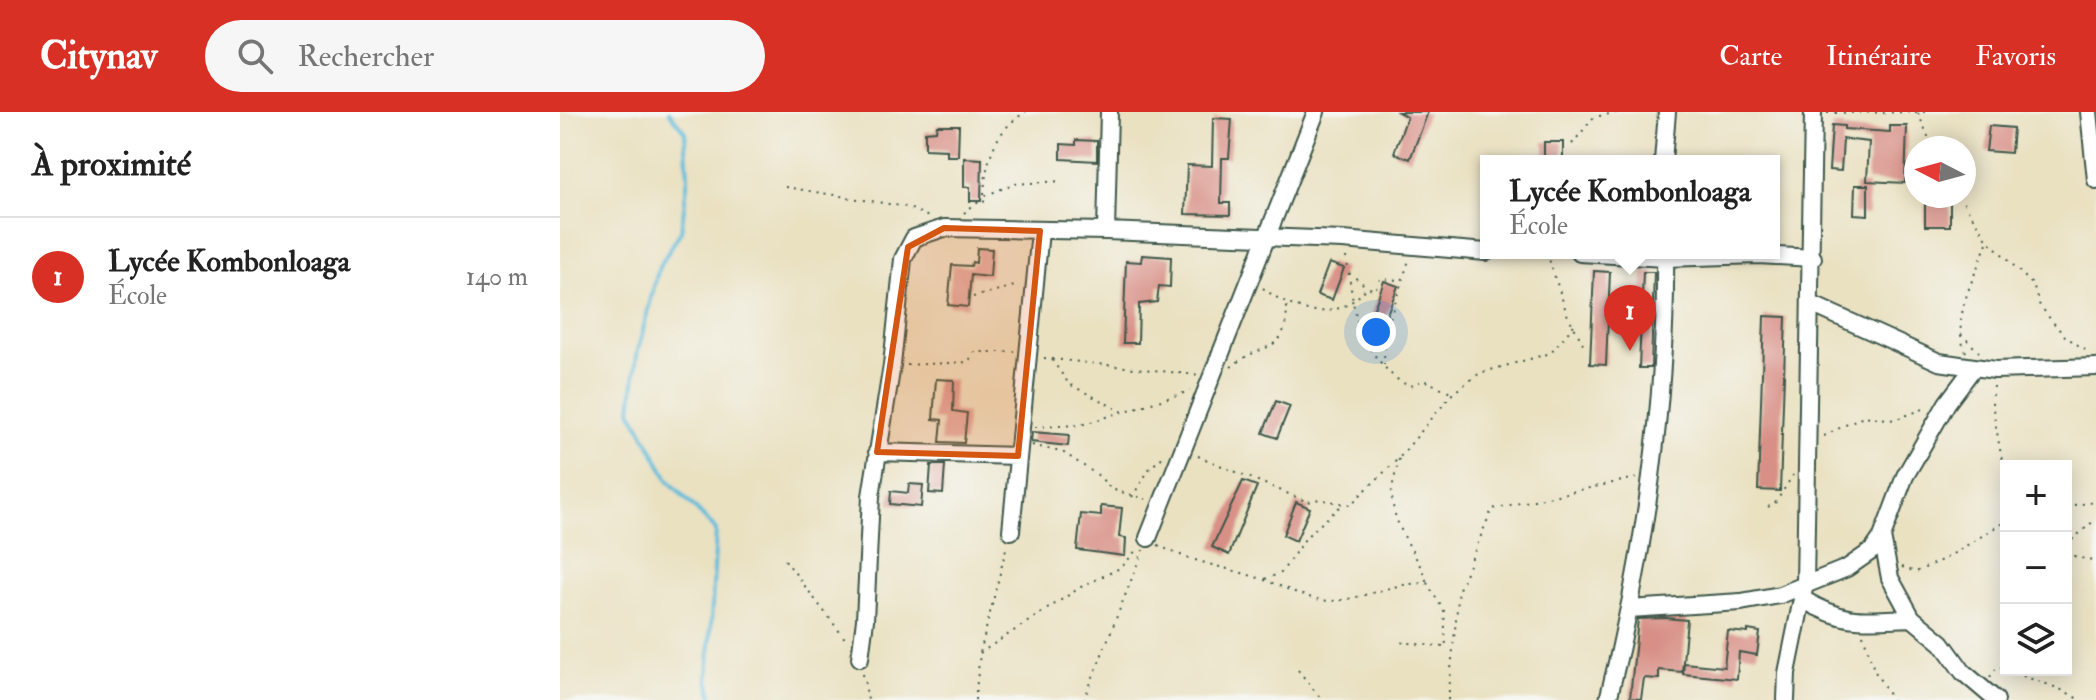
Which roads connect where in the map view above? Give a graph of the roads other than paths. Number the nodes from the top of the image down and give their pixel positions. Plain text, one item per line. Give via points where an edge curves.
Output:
1 (1109, 112) edge
2 (1316, 112) edge
3 (1667, 112) edge
4 (1814, 112) edge
5 (2089, 112) edge
6 (1663, 155) edge
7 (2096, 180) edge
8 (1040, 231) junction
9 (1106, 231) junction
10 (1267, 236) junction
11 (1480, 252) edge
12 (1780, 256) edge
13 (1813, 258) junction
14 (1665, 259) edge
15 (1811, 304) junction
16 (1978, 361) junction
17 (2096, 367) edge
18 (877, 452) junction
19 (1018, 456) junction
20 (1011, 531) road end
21 (1882, 537) junction
22 (1148, 538) road end
23 (1805, 592) junction
24 (1629, 609) junction
25 (1912, 618) junction
26 (860, 658) road end
27 (1608, 700) edge
28 (1786, 700) edge
29 (1996, 700) edge

1 - 9 street
2 - 10 street
3 - 6 street
4 - 13 street
5 - 7 street
8 - 9 street
8 - 18 street via 944,228 914,238 908,247
8 - 19 street
9 - 10 street
10 - 11 street
10 - 22 street
12 - 13 street
13 - 15 street
14 - 24 street via 1653,474
15 - 16 street via 1920,355
15 - 23 street
16 - 17 street via 1995,370
16 - 21 street via 1905,476
18 - 19 street
18 - 26 street
19 - 20 street
21 - 23 street via 1873,550
21 - 25 street via 1890,578
23 - 24 street
23 - 25 street via 1831,616 1860,621
23 - 28 street
24 - 27 street
25 - 29 street

